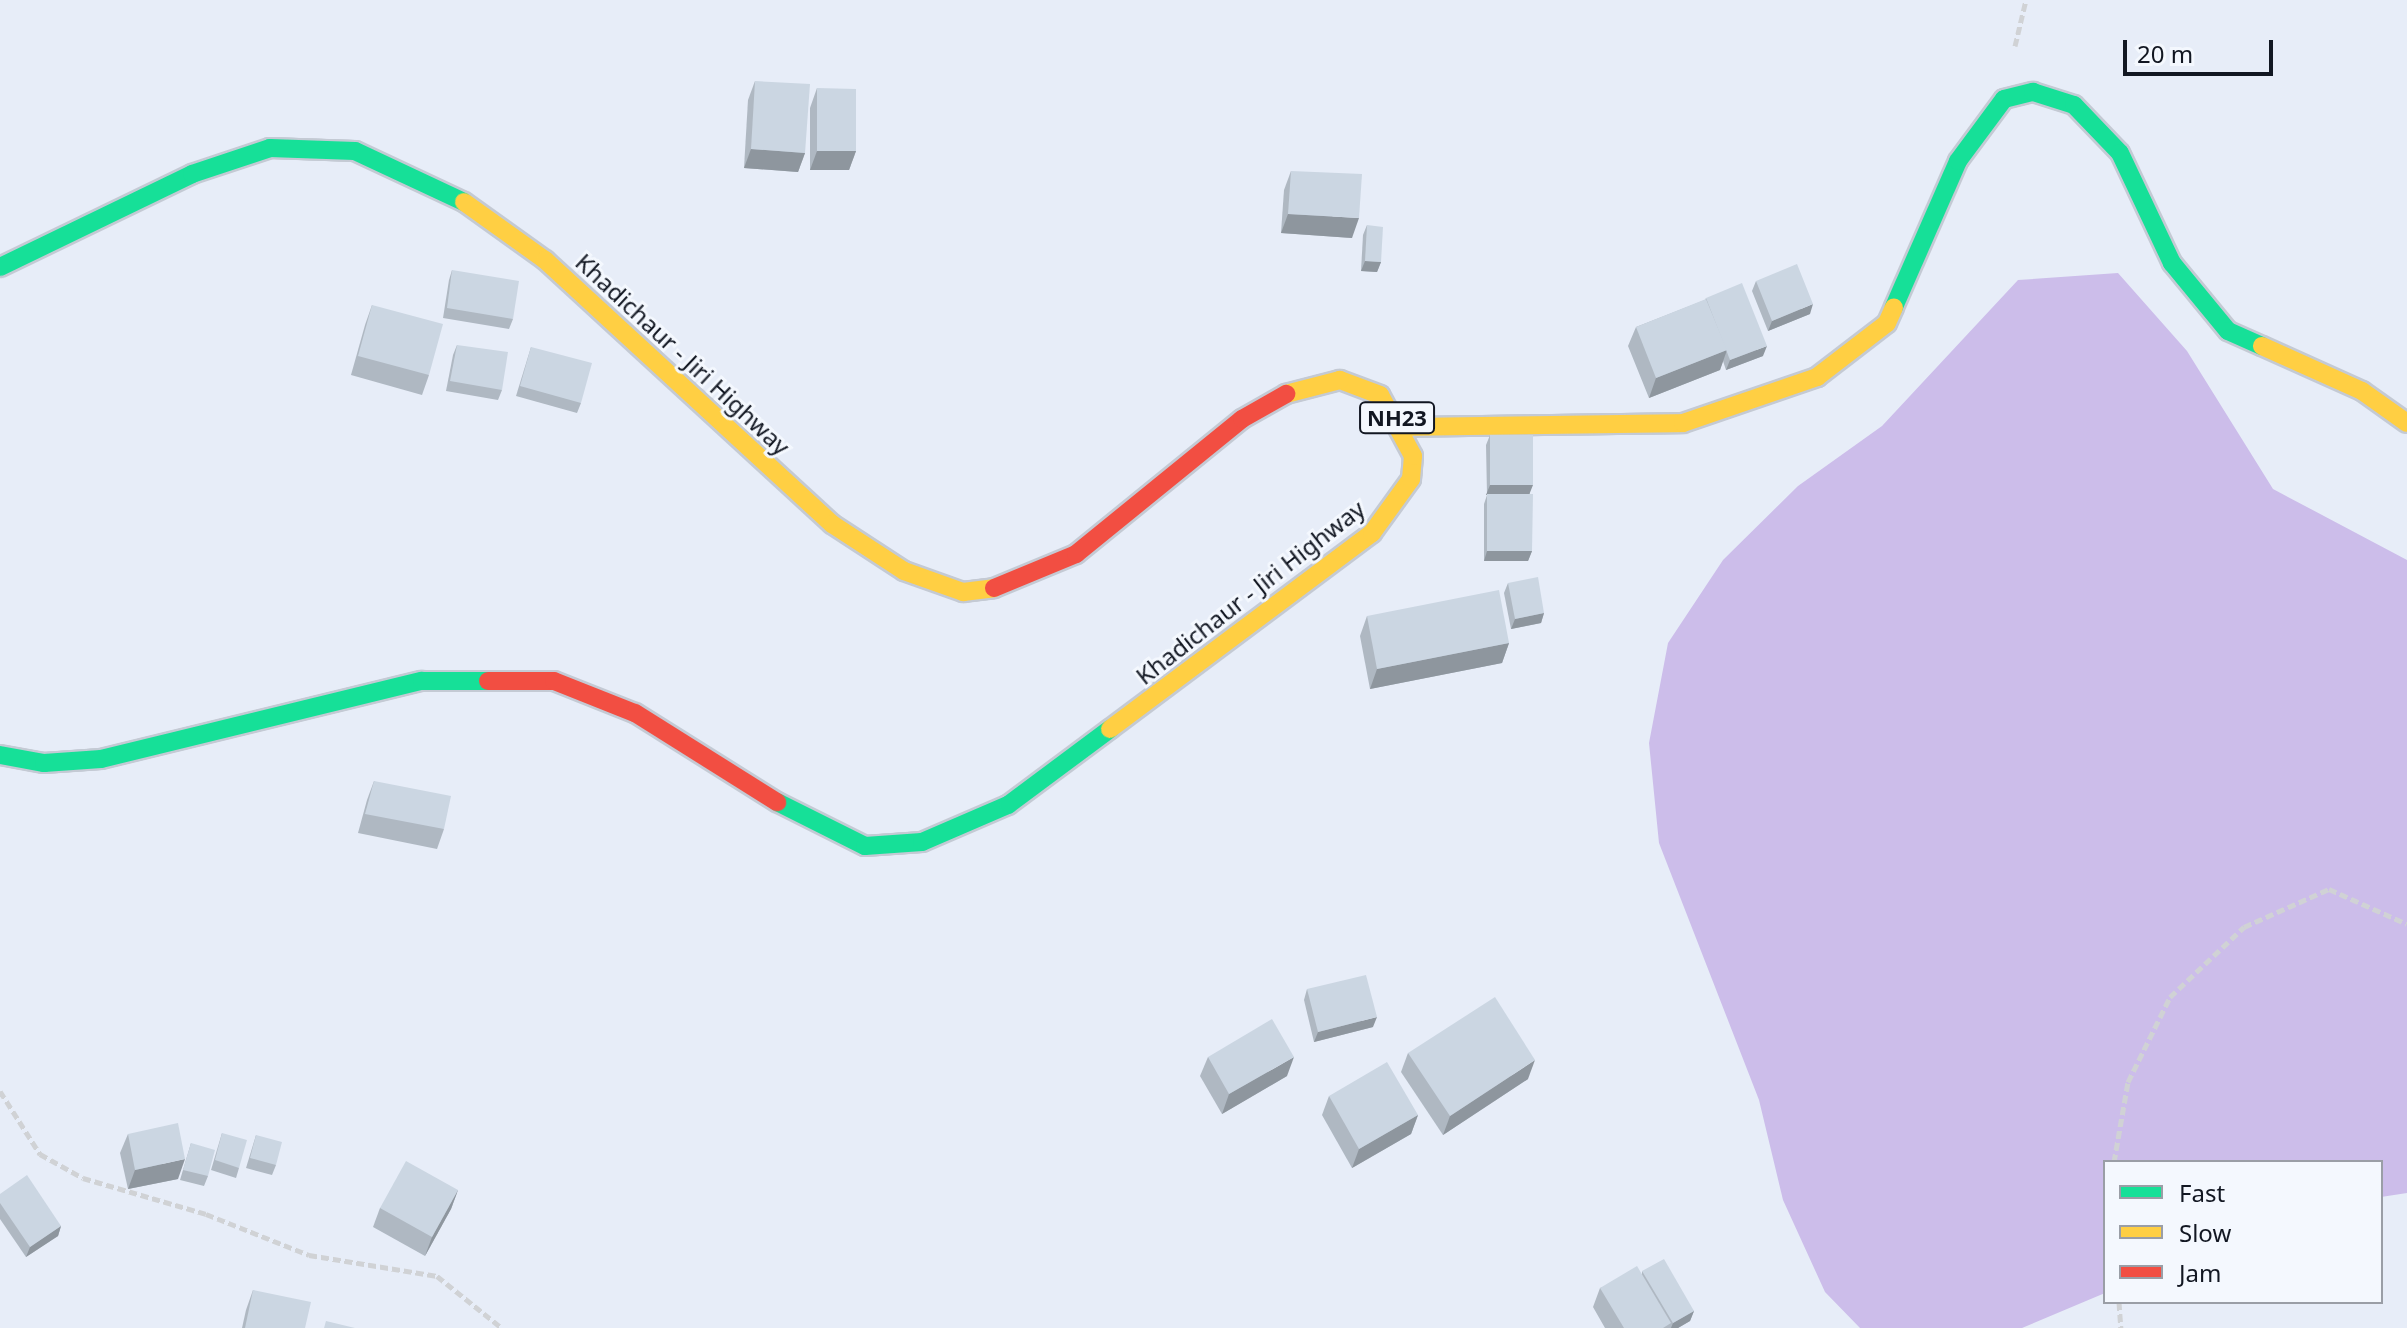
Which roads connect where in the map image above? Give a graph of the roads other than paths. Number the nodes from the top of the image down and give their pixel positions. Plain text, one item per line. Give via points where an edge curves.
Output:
1 (0, 267) edge
2 (2407, 423) edge
3 (1403, 427) junction
4 (0, 755) edge

1 - 3 main road, Khadichaur - Jiri Highway / NH23 via 192,174 270,148 355,151 445,188 545,260 832,524 904,571 963,592 1009,586 1076,554 1242,419 1300,386 1356,384 1380,395
2 - 3 main road via 2362,391 2228,331 2172,263 2120,153 2074,105 2033,92 2004,99 1958,161 1887,323 1817,377 1683,423
3 - 4 main road, Khadichaur - Jiri Highway / NH23 via 1411,479 1372,533 1008,805 922,842 865,846 807,820 635,713 554,681 422,681 101,759 44,763

